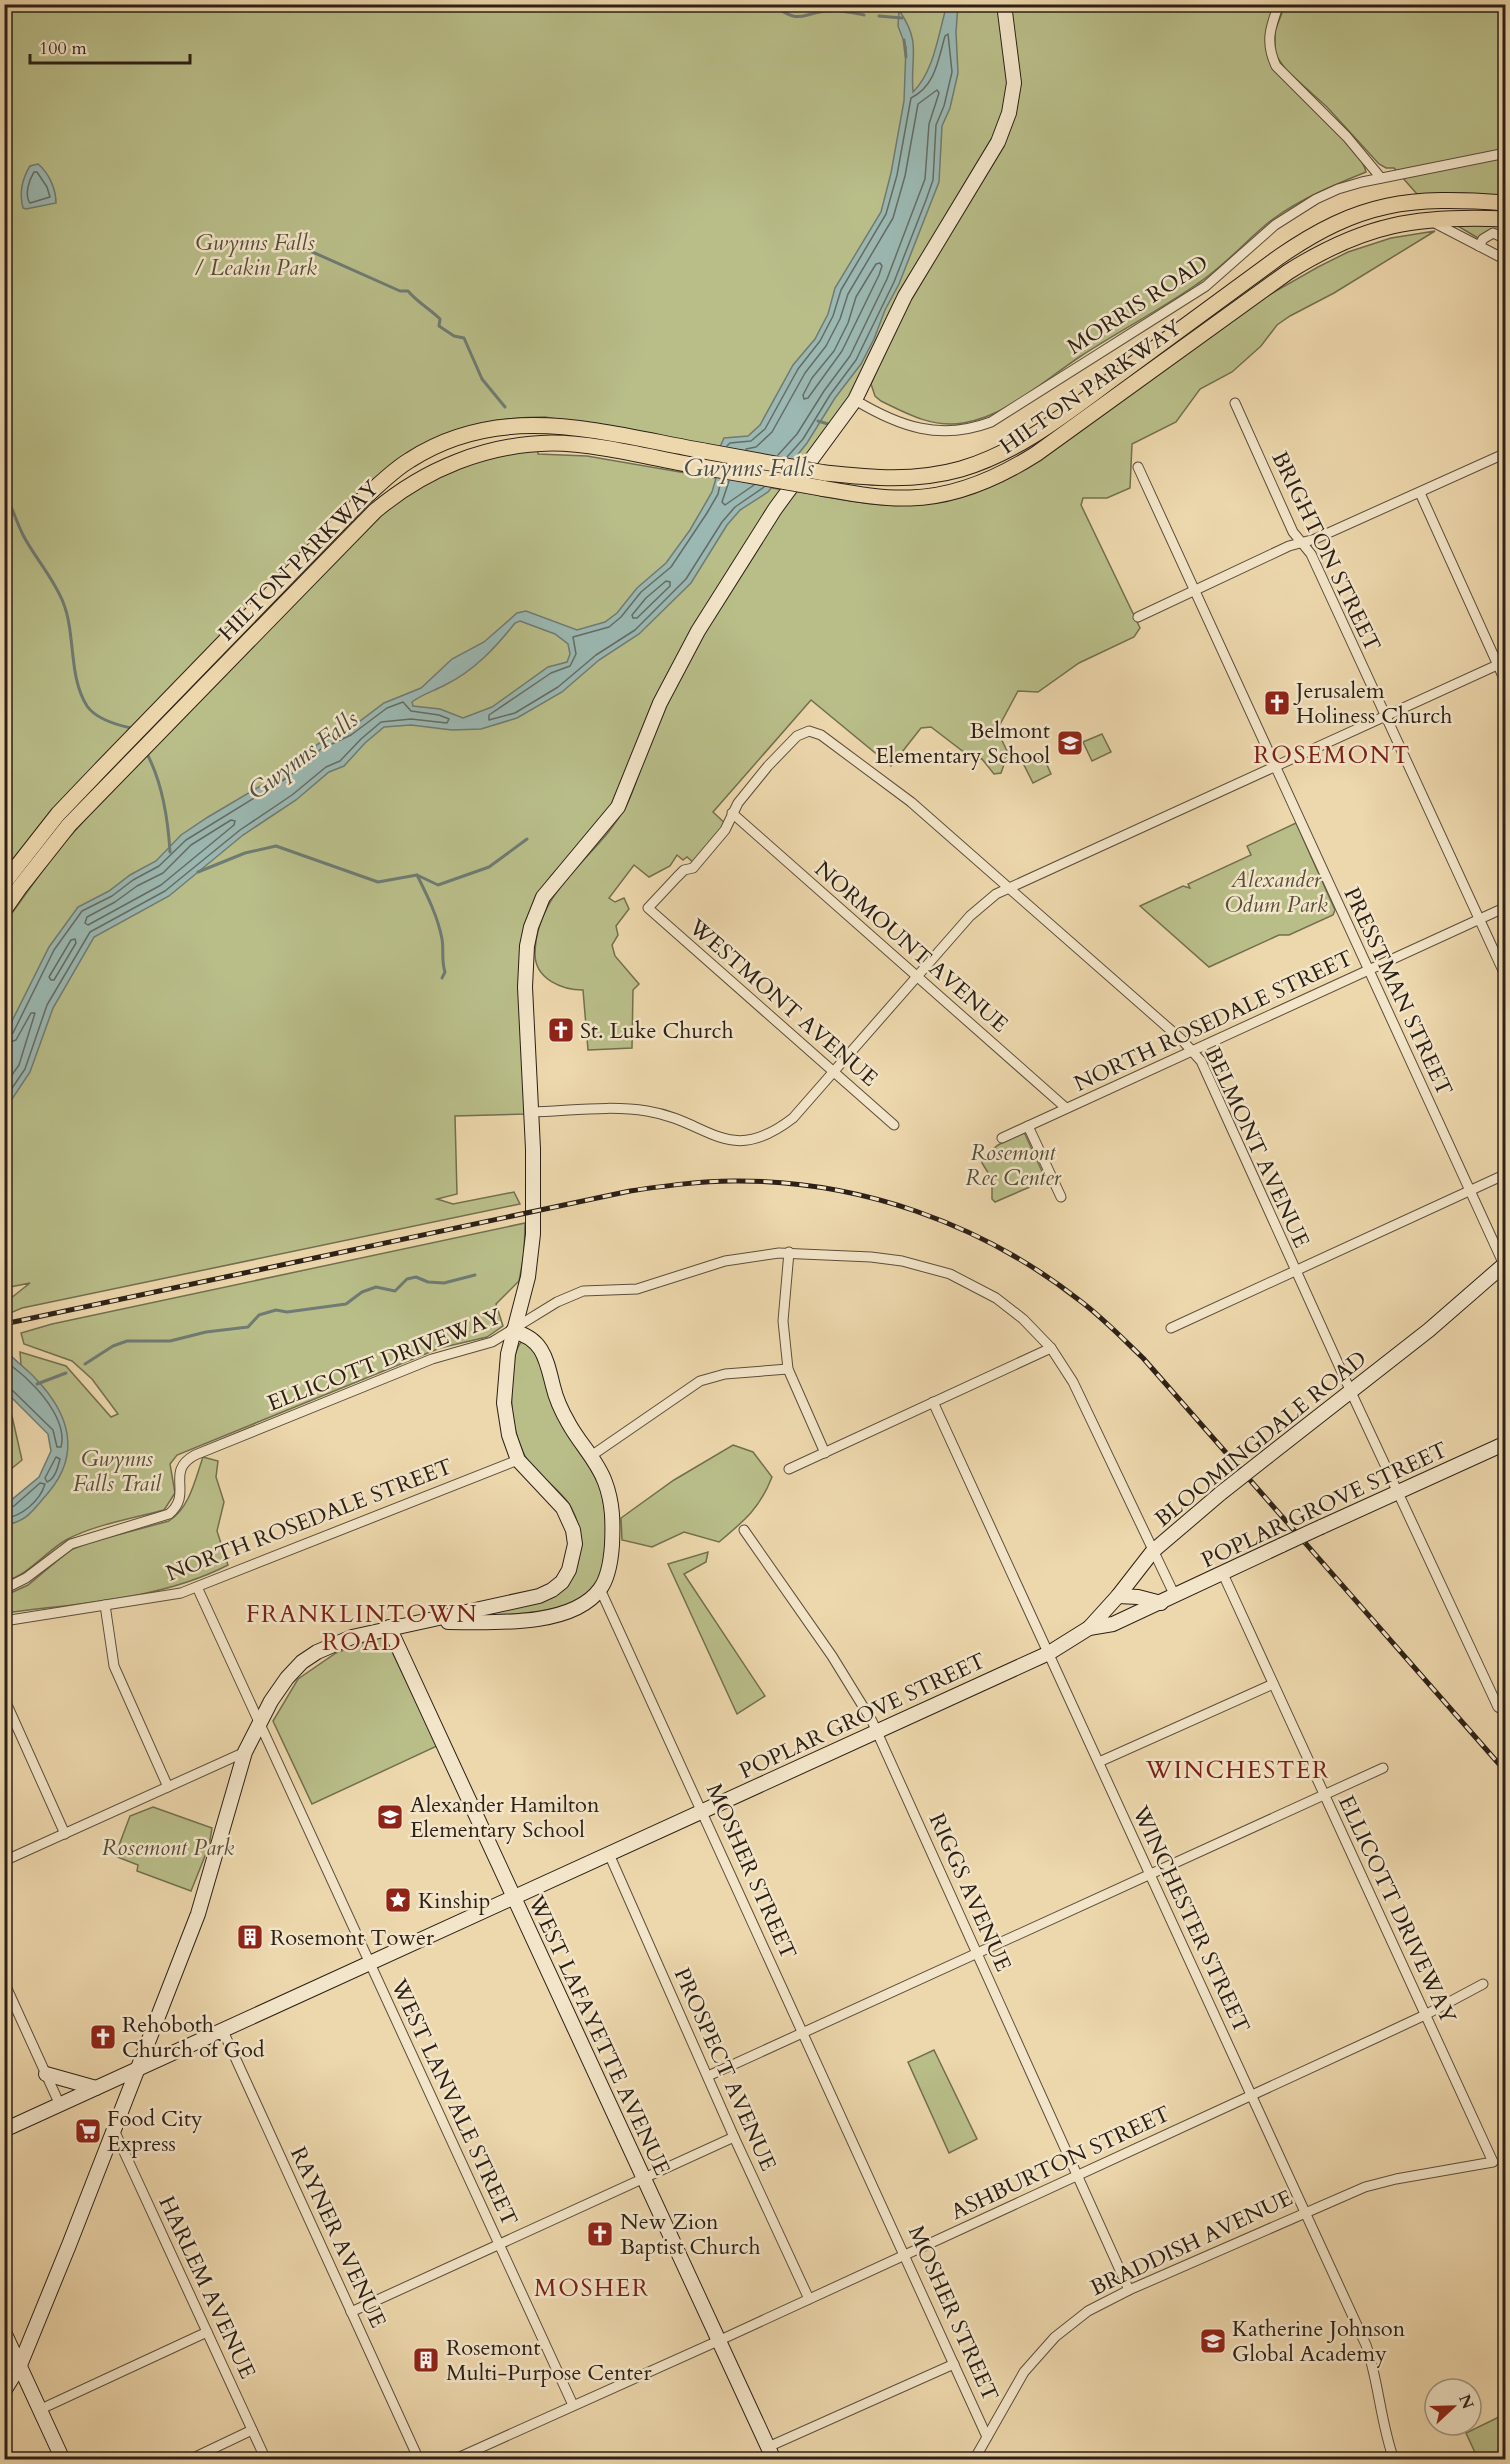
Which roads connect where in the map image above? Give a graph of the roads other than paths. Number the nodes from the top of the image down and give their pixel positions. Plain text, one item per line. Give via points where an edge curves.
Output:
1 (1004, 4) edge
2 (1279, 4) edge
3 (1506, 153) edge
4 (1381, 178) junction
5 (1506, 203) edge
6 (1425, 219) junction
7 (1506, 219) edge
8 (1506, 239) edge
9 (1479, 246) junction
10 (1506, 260) edge
11 (855, 400) junction
12 (1235, 404) dead end
13 (1506, 453) edge
14 (1138, 467) dead end
15 (823, 481) junction
16 (1420, 493) junction
17 (1302, 543) junction
18 (1194, 590) junction
19 (1138, 616) dead end
20 (1501, 663) edge
21 (1506, 683) edge
22 (164, 715) junction
23 (1385, 716) junction
24 (1276, 767) junction
25 (732, 813) junction
26 (4, 883) edge
27 (1009, 888) junction
28 (1506, 907) edge
29 (4, 910) edge
30 (1479, 919) junction
31 (1368, 970) junction
32 (916, 976) junction
33 (1506, 976) edge
34 (1193, 1050) junction
35 (834, 1071) junction
36 (1066, 1108) junction
37 (531, 1112) junction
38 (894, 1125) dead end
39 (1028, 1126) junction
40 (1002, 1138) dead end
41 (1506, 1174) edge
42 (1470, 1191) junction
43 (1060, 1197) dead end
44 (789, 1252) junction
45 (1505, 1266) edge
46 (1296, 1271) junction
47 (1171, 1328) dead end
48 (513, 1331) junction
49 (1051, 1348) junction
50 (788, 1369) junction
51 (1351, 1392) junction
52 (933, 1402) junction
53 (1506, 1443) edge
54 (825, 1453) junction
55 (591, 1456) junction
56 (518, 1460) junction
57 (789, 1468) dead end
58 (1398, 1493) junction
59 (744, 1530) dead end
60 (1153, 1551) junction
61 (1223, 1574) junction
62 (196, 1587) junction
63 (4, 1589) edge
64 (600, 1589) junction
65 (1118, 1596) junction
66 (1175, 1596) junction
67 (1161, 1603) junction
68 (105, 1605) junction
69 (4, 1621) edge
70 (422, 1621) junction
71 (389, 1627) junction
72 (1089, 1628) junction
73 (1049, 1653) junction
74 (1273, 1684) junction
75 (4, 1698) edge
76 (1504, 1712) edge
77 (259, 1723) junction
78 (877, 1732) junction
79 (245, 1752) junction
80 (1099, 1762) junction
81 (1383, 1768) dead end
82 (168, 1787) junction
83 (1324, 1795) junction
84 (702, 1812) junction
85 (65, 1833) junction
86 (609, 1854) junction
87 (4, 1861) edge
88 (1150, 1874) junction
89 (514, 1898) junction
90 (977, 1954) junction
91 (370, 1963) junction
92 (4, 1982) edge
93 (1483, 1984) dead end
94 (1425, 2015) junction
95 (223, 2031) junction
96 (803, 2034) junction
97 (138, 2069) junction
98 (46, 2074) junction
99 (708, 2076) junction
100 (96, 2088) junction
101 (1252, 2095) junction
102 (60, 2105) junction
103 (4, 2130) edge
104 (114, 2130) junction
105 (734, 2137) junction
106 (1493, 2162) joint
107 (1077, 2176) junction
108 (644, 2179) junction
109 (1305, 2212) junction
110 (499, 2244) junction
111 (904, 2255) junction
112 (1129, 2290) junction
113 (809, 2299) junction
114 (351, 2312) junction
115 (4, 2332) edge
116 (207, 2332) junction
117 (718, 2340) junction
118 (954, 2364) junction
119 (20, 2365) junction
120 (4, 2391) edge
121 (573, 2405) junction
122 (41, 2409) junction
123 (252, 2430) junction
124 (987, 2438) junction
125 (771, 2453) edge
126 (63, 2460) edge
127 (189, 2460) edge
128 (266, 2460) edge
129 (419, 2460) edge
130 (453, 2460) edge
131 (974, 2460) edge
132 (1394, 2460) edge

1 - 11 street via 1014,83 1007,121 905,296
2 - 4 street via 1269,39 1276,66 1347,137
3 - 4 street, MORRIS ROAD
4 - 11 street, MORRIS ROAD via 1338,189 1296,211 1206,286 991,422 957,432 922,430
5 - 15 main road, HILTON PARKWAY via 1407,202 1337,222 1310,236 1055,422 1007,452 951,471 908,478
6 - 7 main road, HILTON PARKWAY
6 - 9 street
6 - 15 main road, HILTON PARKWAY via 1386,226 1320,252 1036,454 992,479 938,495 910,498 877,497
8 - 9 street via 1493,233
9 - 10 street
11 - 37 street via 775,509 698,631 660,703 618,807 543,897 535,914 525,977
12 - 17 street, BRIGHTON STREET via 1293,532
13 - 16 street
14 - 18 street, PRESSTMAN STREET
15 - 22 main road, HILTON PARKWAY, bridge via 702,467 553,443 473,455 419,479 375,511
15 - 22 main road, HILTON PARKWAY, bridge via 704,451 553,425 494,427 466,434 410,460 371,491
16 - 17 street
16 - 20 street
17 - 18 street
17 - 23 street, BRIGHTON STREET via 1311,554
18 - 19 street
18 - 24 street, PRESSTMAN STREET
20 - 21 street
20 - 23 street
22 - 26 main road, HILTON PARKWAY via 100,770 58,814
22 - 29 main road, HILTON PARKWAY via 113,780 69,825
23 - 24 street
23 - 30 street, BRIGHTON STREET
24 - 27 street
24 - 31 street, PRESSTMAN STREET
25 - 27 street, BELMONT AVENUE via 768,766 797,736 809,730 911,802
25 - 32 street, NORMOUNT AVENUE
25 - 35 street, WESTMONT AVENUE via 725,830 693,868 677,877 648,908
27 - 32 street via 970,916
27 - 34 street, BELMONT AVENUE
28 - 30 street, NORTH ROSEDALE STREET
30 - 31 street, NORTH ROSEDALE STREET
30 - 33 street, BRIGHTON STREET
31 - 34 street, NORTH ROSEDALE STREET
31 - 42 street, PRESSTMAN STREET
32 - 35 street
32 - 36 street, NORMOUNT AVENUE
34 - 36 street, NORTH ROSEDALE STREET
34 - 46 street, BELMONT AVENUE
35 - 37 street via 794,1118 770,1134 746,1141 718,1137 649,1111
35 - 38 street, WESTMONT AVENUE
36 - 39 street, NORTH ROSEDALE STREET
37 - 48 street via 532,1255
39 - 40 street, NORTH ROSEDALE STREET
39 - 43 street
41 - 42 street
42 - 45 street, PRESSTMAN STREET
42 - 46 street
44 - 48 street, ELLICOTT DRIVEWAY via 725,1262 637,1288 583,1291 557,1302
44 - 49 street, ELLICOTT DRIVEWAY via 902,1261 950,1274 996,1298
44 - 50 street via 783,1321
45 - 51 street, BLOOMINGDALE ROAD
46 - 47 street
46 - 51 street, BELMONT AVENUE
48 - 55 street via 526,1335 538,1346 568,1423
48 - 56 street via 504,1403
48 - 63 street, ELLICOTT DRIVEWAY via 492,1342 419,1364 195,1455 182,1464 180,1503 170,1514 72,1544
49 - 52 street
49 - 60 street, ELLICOTT DRIVEWAY via 1073,1382
50 - 54 street
50 - 55 street via 724,1374 700,1381
51 - 58 street, BELMONT AVENUE
51 - 60 street, BLOOMINGDALE ROAD, bridge
52 - 54 street
52 - 73 street, WINCHESTER STREET
53 - 58 street, POPLAR GROVE STREET
54 - 57 street
55 - 64 street via 605,1483 613,1513 609,1565
56 - 62 street, NORTH ROSEDALE STREET
56 - 70 street via 554,1497 568,1518 575,1544 569,1570 557,1586 539,1596
58 - 61 street, POPLAR GROVE STREET, bridge
58 - 76 street, BELMONT AVENUE
59 - 78 street, RIGGS AVENUE via 832,1656
60 - 65 street, BLOOMINGDALE ROAD
60 - 66 street, ELLICOTT DRIVEWAY
61 - 66 street, POPLAR GROVE STREET
61 - 74 street, ELLICOTT DRIVEWAY
62 - 68 street, NORTH ROSEDALE STREET
62 - 77 street, WEST LANVALE STREET
64 - 70 street via 573,1609 547,1618
64 - 84 street, MOSHER STREET
65 - 67 street
65 - 72 street, BLOOMINGDALE ROAD
66 - 67 street, POPLAR GROVE STREET
67 - 72 street, POPLAR GROVE STREET via 1113,1624
68 - 69 street, NORTH ROSEDALE STREET
68 - 82 street via 114,1666
70 - 71 street
71 - 77 street via 332,1644 302,1662 287,1678
71 - 89 street, WEST LAFAYETTE AVENUE
72 - 73 street, BLOOMINGDALE ROAD
73 - 78 street, POPLAR GROVE STREET
73 - 80 street, WINCHESTER STREET
74 - 80 street
74 - 83 street, ELLICOTT DRIVEWAY
75 - 85 street
77 - 79 street
77 - 91 street, WEST LANVALE STREET
78 - 84 street, POPLAR GROVE STREET
78 - 90 street, RIGGS AVENUE
79 - 82 street
79 - 97 street via 206,1890
80 - 88 street, WINCHESTER STREET
81 - 83 street
82 - 85 street
83 - 88 street
83 - 94 street, ELLICOTT DRIVEWAY
84 - 86 street, POPLAR GROVE STREET
84 - 96 street, MOSHER STREET
85 - 87 street
86 - 89 street, POPLAR GROVE STREET
86 - 99 street, PROSPECT AVENUE
88 - 90 street
88 - 101 street, WINCHESTER STREET
89 - 91 street, POPLAR GROVE STREET
89 - 108 street, WEST LAFAYETTE AVENUE
90 - 96 street
90 - 107 street, RIGGS AVENUE
91 - 95 street, POPLAR GROVE STREET
91 - 110 street, WEST LANVALE STREET
92 - 98 street
93 - 94 street, ASHBURTON STREET
94 - 101 street, ASHBURTON STREET
94 - 106 street, ELLICOTT DRIVEWAY
95 - 97 street, POPLAR GROVE STREET
95 - 114 street, RAYNER AVENUE
96 - 99 street
96 - 111 street, MOSHER STREET
97 - 100 street, POPLAR GROVE STREET
97 - 104 street
98 - 100 street
98 - 102 street
99 - 105 street, PROSPECT AVENUE
100 - 102 street, POPLAR GROVE STREET
101 - 107 street, ASHBURTON STREET
101 - 109 street, WINCHESTER STREET
102 - 103 street, POPLAR GROVE STREET
104 - 116 street, HARLEM AVENUE
104 - 119 street
105 - 108 street
105 - 113 street, PROSPECT AVENUE
106 - 109 street, BRADDISH AVENUE via 1365,2187
107 - 111 street, ASHBURTON STREET
107 - 112 street, RIGGS AVENUE
108 - 110 street
108 - 117 street, WEST LAFAYETTE AVENUE
109 - 112 street, BRADDISH AVENUE
109 - 132 street, WINCHESTER STREET via 1369,2352 1380,2414
110 - 114 street
110 - 121 street, WEST LANVALE STREET
111 - 113 street, ASHBURTON STREET
111 - 118 street, MOSHER STREET
112 - 124 street, BRADDISH AVENUE via 1088,2311 1054,2337 1020,2379
113 - 117 street, ASHBURTON STREET
114 - 129 street, RAYNER AVENUE
115 - 119 street
116 - 122 street
116 - 123 street, HARLEM AVENUE
117 - 121 street, ASHBURTON STREET
117 - 125 street, WEST LAFAYETTE AVENUE
118 - 124 street, MOSHER STREET
118 - 125 street
119 - 120 street
119 - 122 street
121 - 130 street, ASHBURTON STREET
122 - 126 street
123 - 127 street
123 - 128 street, HARLEM AVENUE
124 - 131 street, BRADDISH AVENUE

